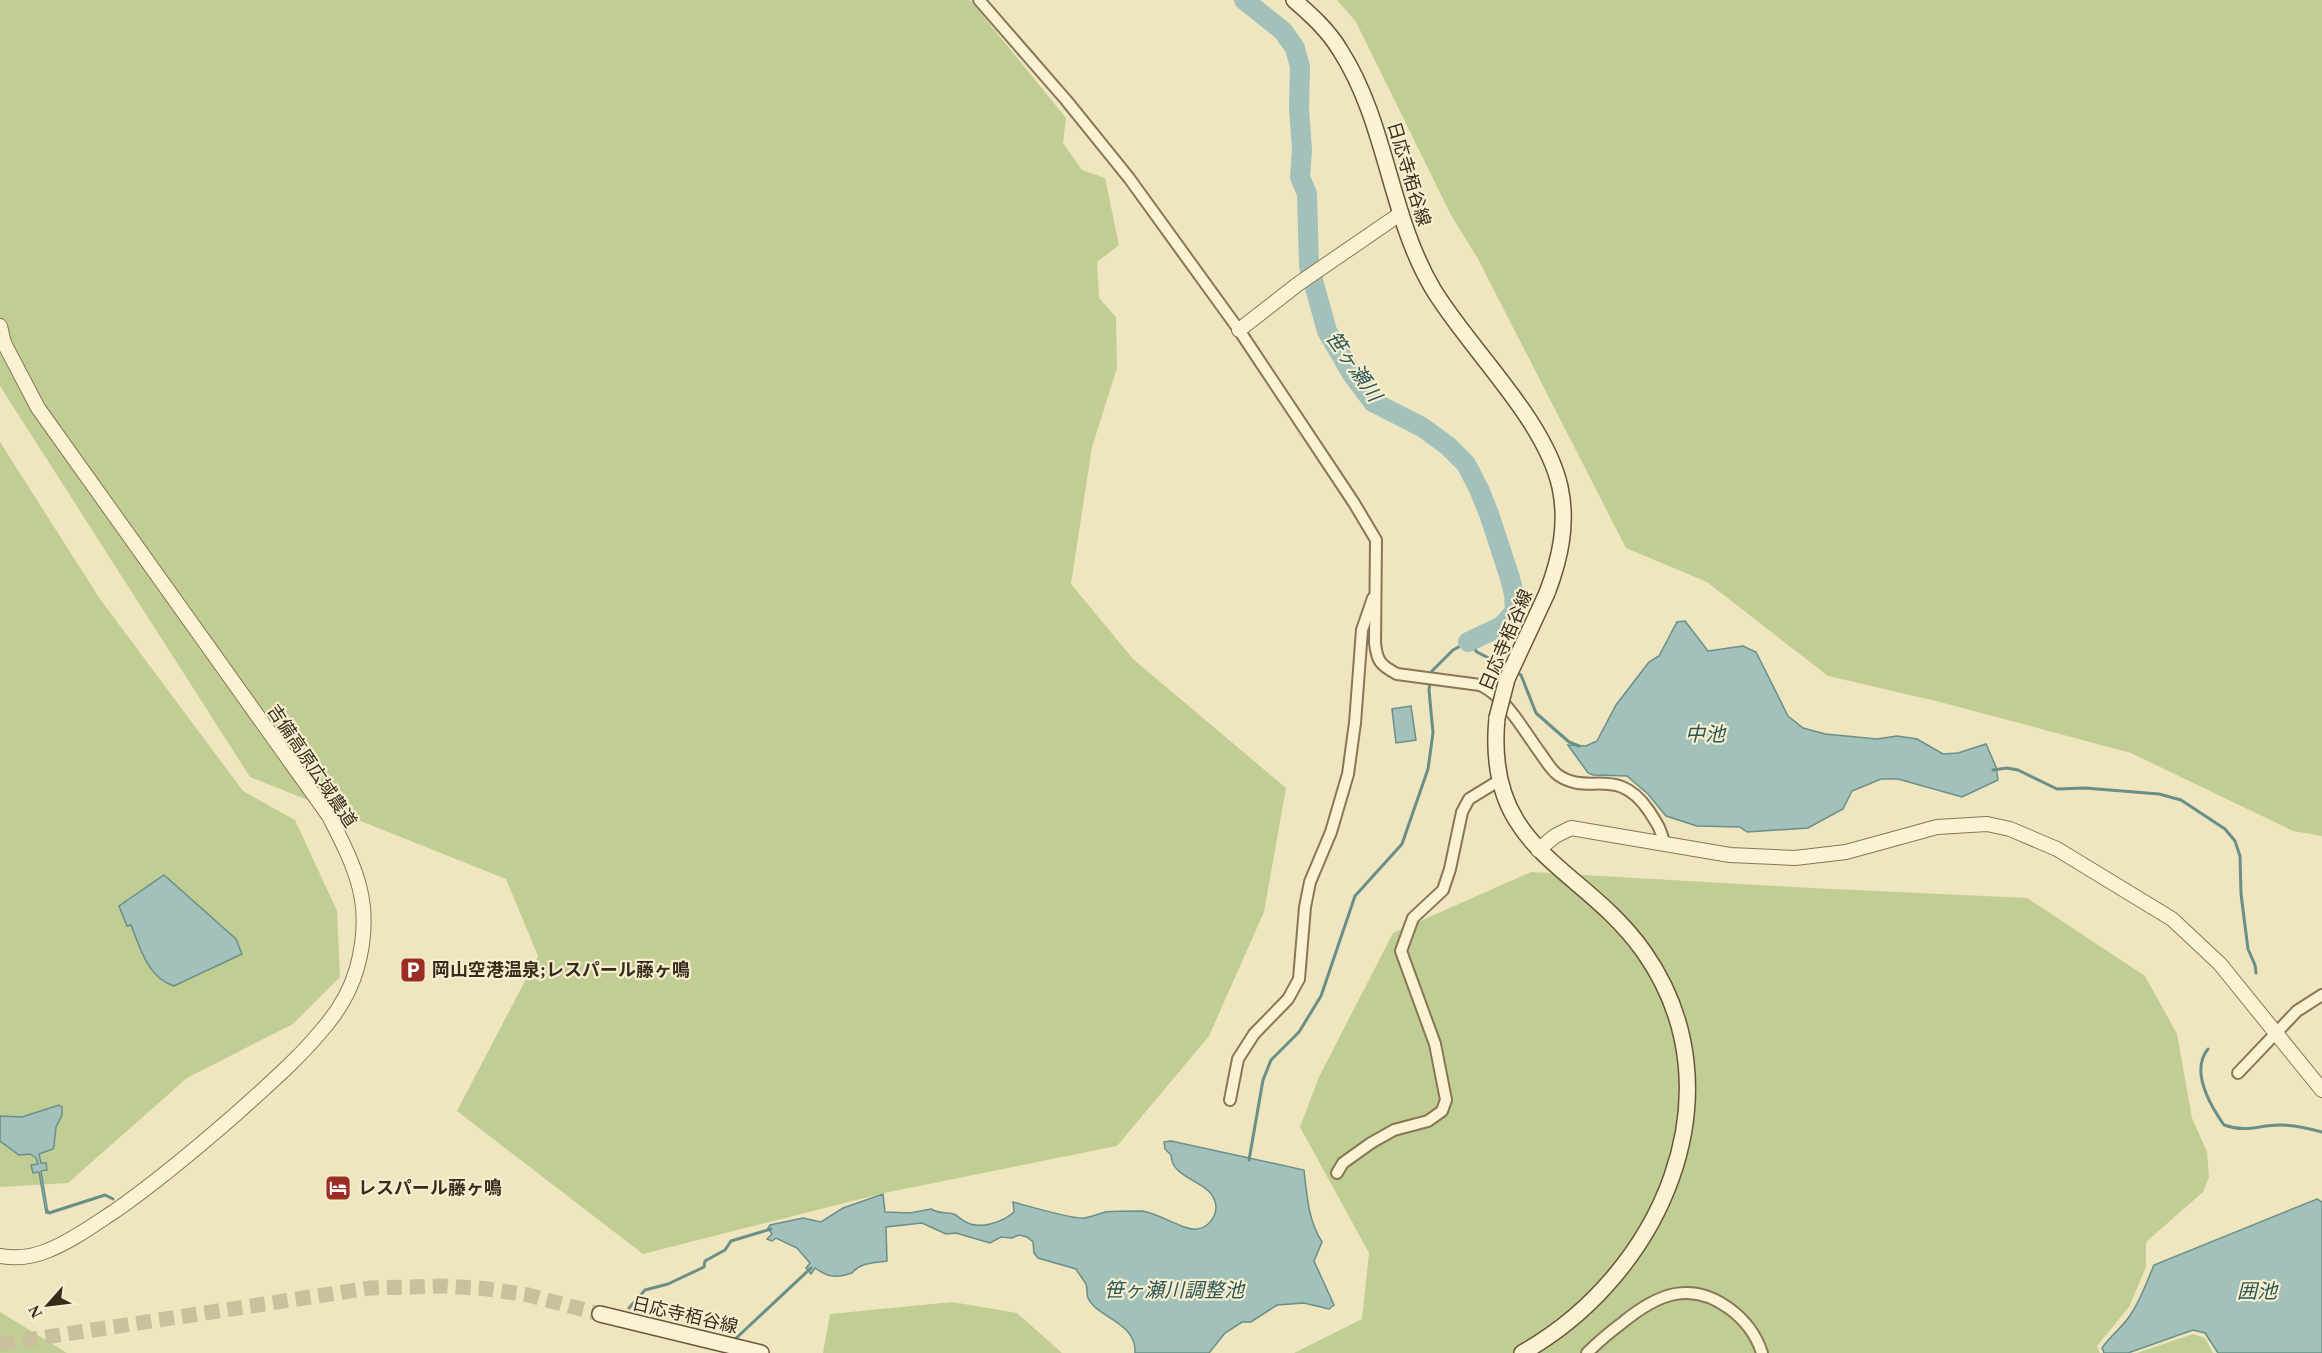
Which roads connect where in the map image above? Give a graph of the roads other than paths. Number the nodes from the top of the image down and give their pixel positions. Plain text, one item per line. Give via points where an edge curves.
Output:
1 (979, 0) edge
2 (1294, 0) edge
3 (1400, 214) junction
4 (0, 326) edge
5 (1239, 330) junction
6 (1376, 587) junction
7 (1500, 780) junction
8 (1664, 844) junction
9 (1538, 850) junction
10 (2322, 995) edge
11 (2276, 1033) junction
12 (2238, 1073) dead end
13 (2322, 1090) edge
14 (1230, 1100) dead end
15 (1336, 1173) dead end
16 (0, 1256) edge
17 (600, 1314) tunnel mouth
18 (761, 1353) edge
19 (1522, 1353) edge
20 (1587, 1353) edge
21 (1761, 1353) edge

1 - 5 street via 1129,178
2 - 3 main road, 日応寺栢谷線 via 1314,17 1340,50 1355,79 1369,108
3 - 5 street
3 - 7 main road, 日応寺栢谷線, bridge via 1433,289 1535,430 1560,486 1563,531 1556,567 1507,679 1497,718
4 - 16 street, 吉備高原広域農道 via 4,343 39,408 329,816 350,856 362,891 363,940 346,996 328,1023 286,1070 194,1151 141,1193 51,1250 31,1256
5 - 6 street via 1376,540
6 - 8 street via 1375,643 1377,659 1385,668 1397,674 1488,689 1556,774 1572,782 1619,785 1631,791 1662,830
6 - 14 street via 1362,630 1348,774 1331,832 1310,882 1299,979 1288,999 1254,1034 1238,1059
7 - 9 main road, 日応寺栢谷線 via 1513,814
7 - 15 street via 1469,799 1462,812 1443,890 1413,918 1401,951 1435,1044 1446,1100 1442,1111 1428,1121 1394,1130 1371,1143
8 - 9 street via 1571,828
8 - 11 street via 1730,855 1795,858 1846,852 1944,826 1987,824 2010,828 2057,849 2172,919 2220,964
9 - 19 main road, 日応寺栢谷線 via 1618,922 1644,952 1670,1000 1679,1027 1687,1085 1671,1181 1643,1238 1589,1305
10 - 11 street via 2297,1011
11 - 12 street
11 - 13 street
17 - 18 main road, 日応寺栢谷線
20 - 21 street via 1640,1308 1658,1298 1690,1293 1723,1304 1738,1315 1751,1329

